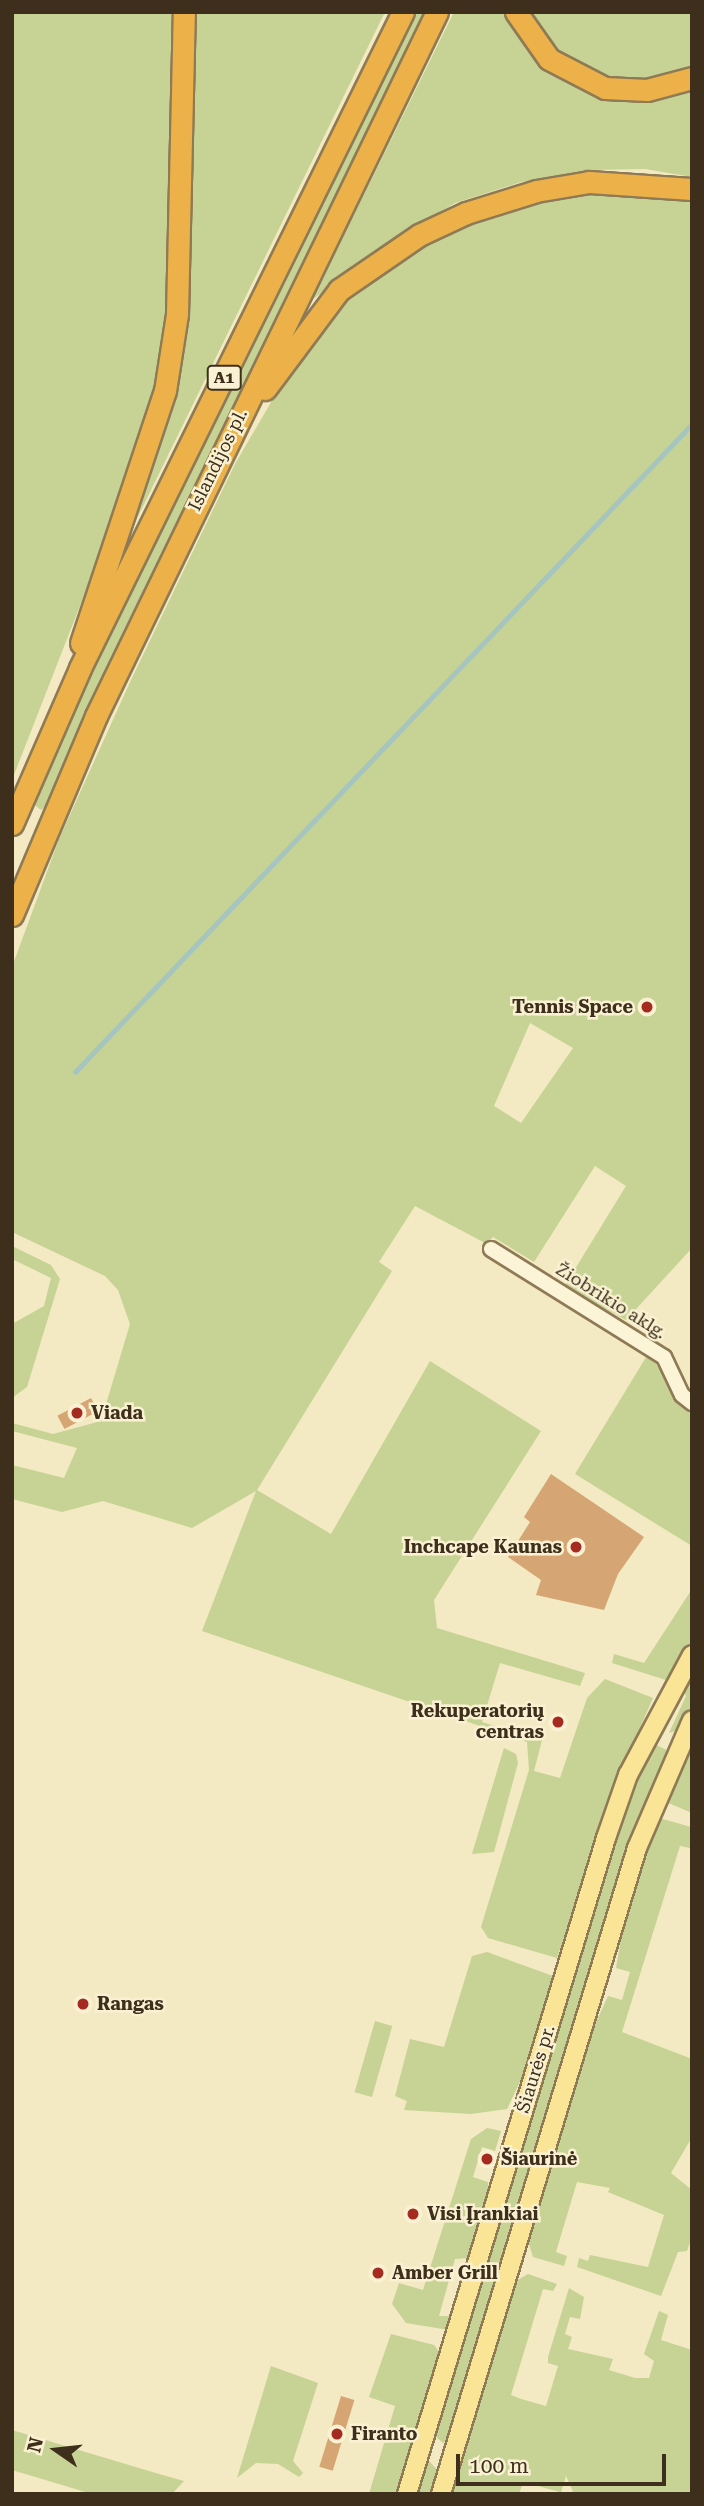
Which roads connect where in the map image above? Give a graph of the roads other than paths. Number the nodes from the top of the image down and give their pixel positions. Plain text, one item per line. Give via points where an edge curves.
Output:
1 (184, 12) edge
2 (402, 12) edge
3 (437, 12) edge
4 (516, 12) edge
5 (692, 78) edge
6 (692, 189) edge
7 (218, 460) junction
8 (45, 744) junction
9 (12, 824) edge
10 (12, 915) edge
11 (491, 1249) dead end
12 (692, 1403) edge
13 (690, 1662) edge
14 (692, 1720) edge
15 (650, 1728) junction
16 (679, 1744) junction
17 (422, 2444) junction
18 (453, 2454) junction
19 (407, 2494) edge
20 (441, 2494) edge

1 - 8 highway via 177,314 165,391
2 - 8 highway, Islandijos pl. / A1
3 - 7 highway, Islandijos pl. / A1
4 - 5 highway via 549,60 605,88 647,90
6 - 7 highway via 639,182 536,191 419,235 339,290 307,327
7 - 10 highway, Islandijos pl. / A1 via 96,716
8 - 9 highway, Islandijos pl. / A1
11 - 12 street, Žiobrikio aklg. via 664,1357 682,1395
13 - 15 main road, Šiaurės pr.
14 - 16 main road, Šiaurės pr.
15 - 16 main road
15 - 17 main road, Šiaurės pr. via 606,1838
16 - 18 main road, Šiaurės pr. via 637,1848
17 - 18 main road
17 - 19 main road, Šiaurės pr.
18 - 20 main road, Šiaurės pr.

